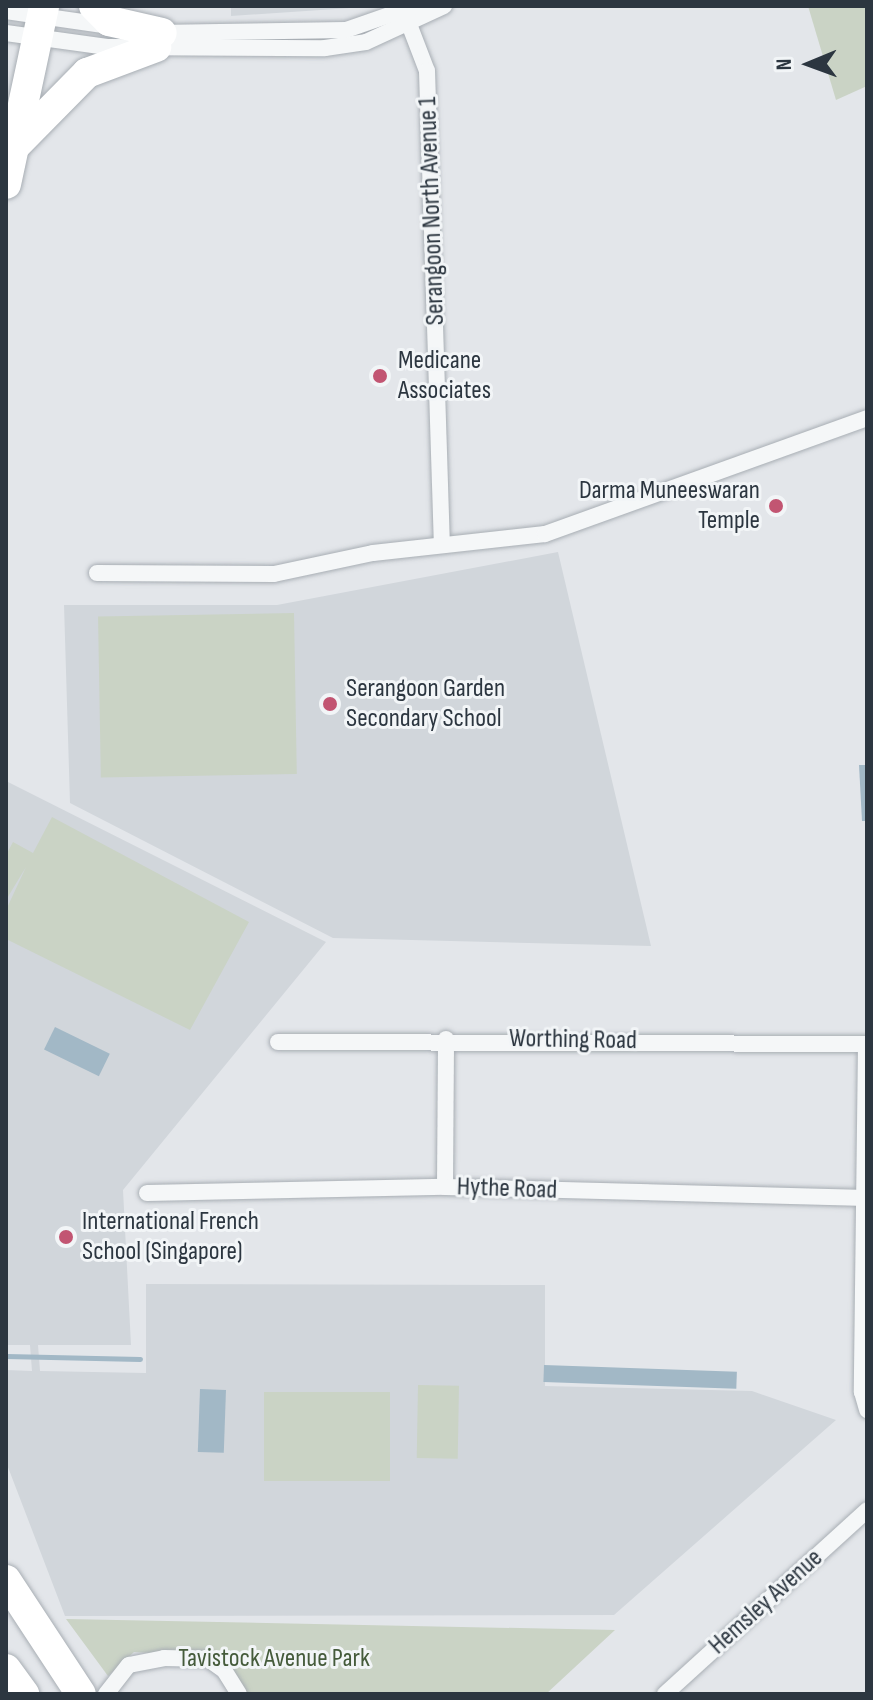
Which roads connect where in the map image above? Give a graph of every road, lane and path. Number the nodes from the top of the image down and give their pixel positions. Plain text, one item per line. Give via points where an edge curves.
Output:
1 (94, 6) edge
2 (444, 6) edge
3 (6, 11) edge
4 (410, 14) edge
5 (41, 21) edge
6 (6, 33) edge
7 (159, 40) junction
8 (15, 145) junction
9 (6, 184) edge
10 (867, 418) edge
11 (442, 544) junction
12 (97, 573) dead end
13 (446, 1039) junction
14 (278, 1042) dead end
15 (866, 1044) edge
16 (445, 1187) junction
17 (147, 1193) dead end
18 (865, 1198) edge
19 (867, 1410) edge
20 (867, 1510) edge
21 (6, 1580) edge
22 (6, 1669) edge
23 (24, 1694) edge
24 (81, 1694) edge
25 (106, 1694) edge
26 (239, 1694) edge
27 (665, 1694) edge

1 - 7 highway via 109,21
2 - 4 street
3 - 5 street
4 - 7 street via 346,30
4 - 11 street, Serangoon North Avenue 1 via 427,71
5 - 6 street
5 - 7 street
5 - 8 highway
7 - 8 highway via 87,73
8 - 9 highway
10 - 11 street via 555,531
11 - 12 street via 274,574
13 - 14 street, Worthing Road
13 - 15 street, Worthing Road
13 - 16 street
15 - 18 street
16 - 17 street, Hythe Road
16 - 18 street, Hythe Road
18 - 19 street via 862,1396
20 - 27 street, Hemsley Avenue
21 - 24 highway
22 - 23 highway
25 - 26 street via 129,1665 164,1658 208,1659 224,1670

